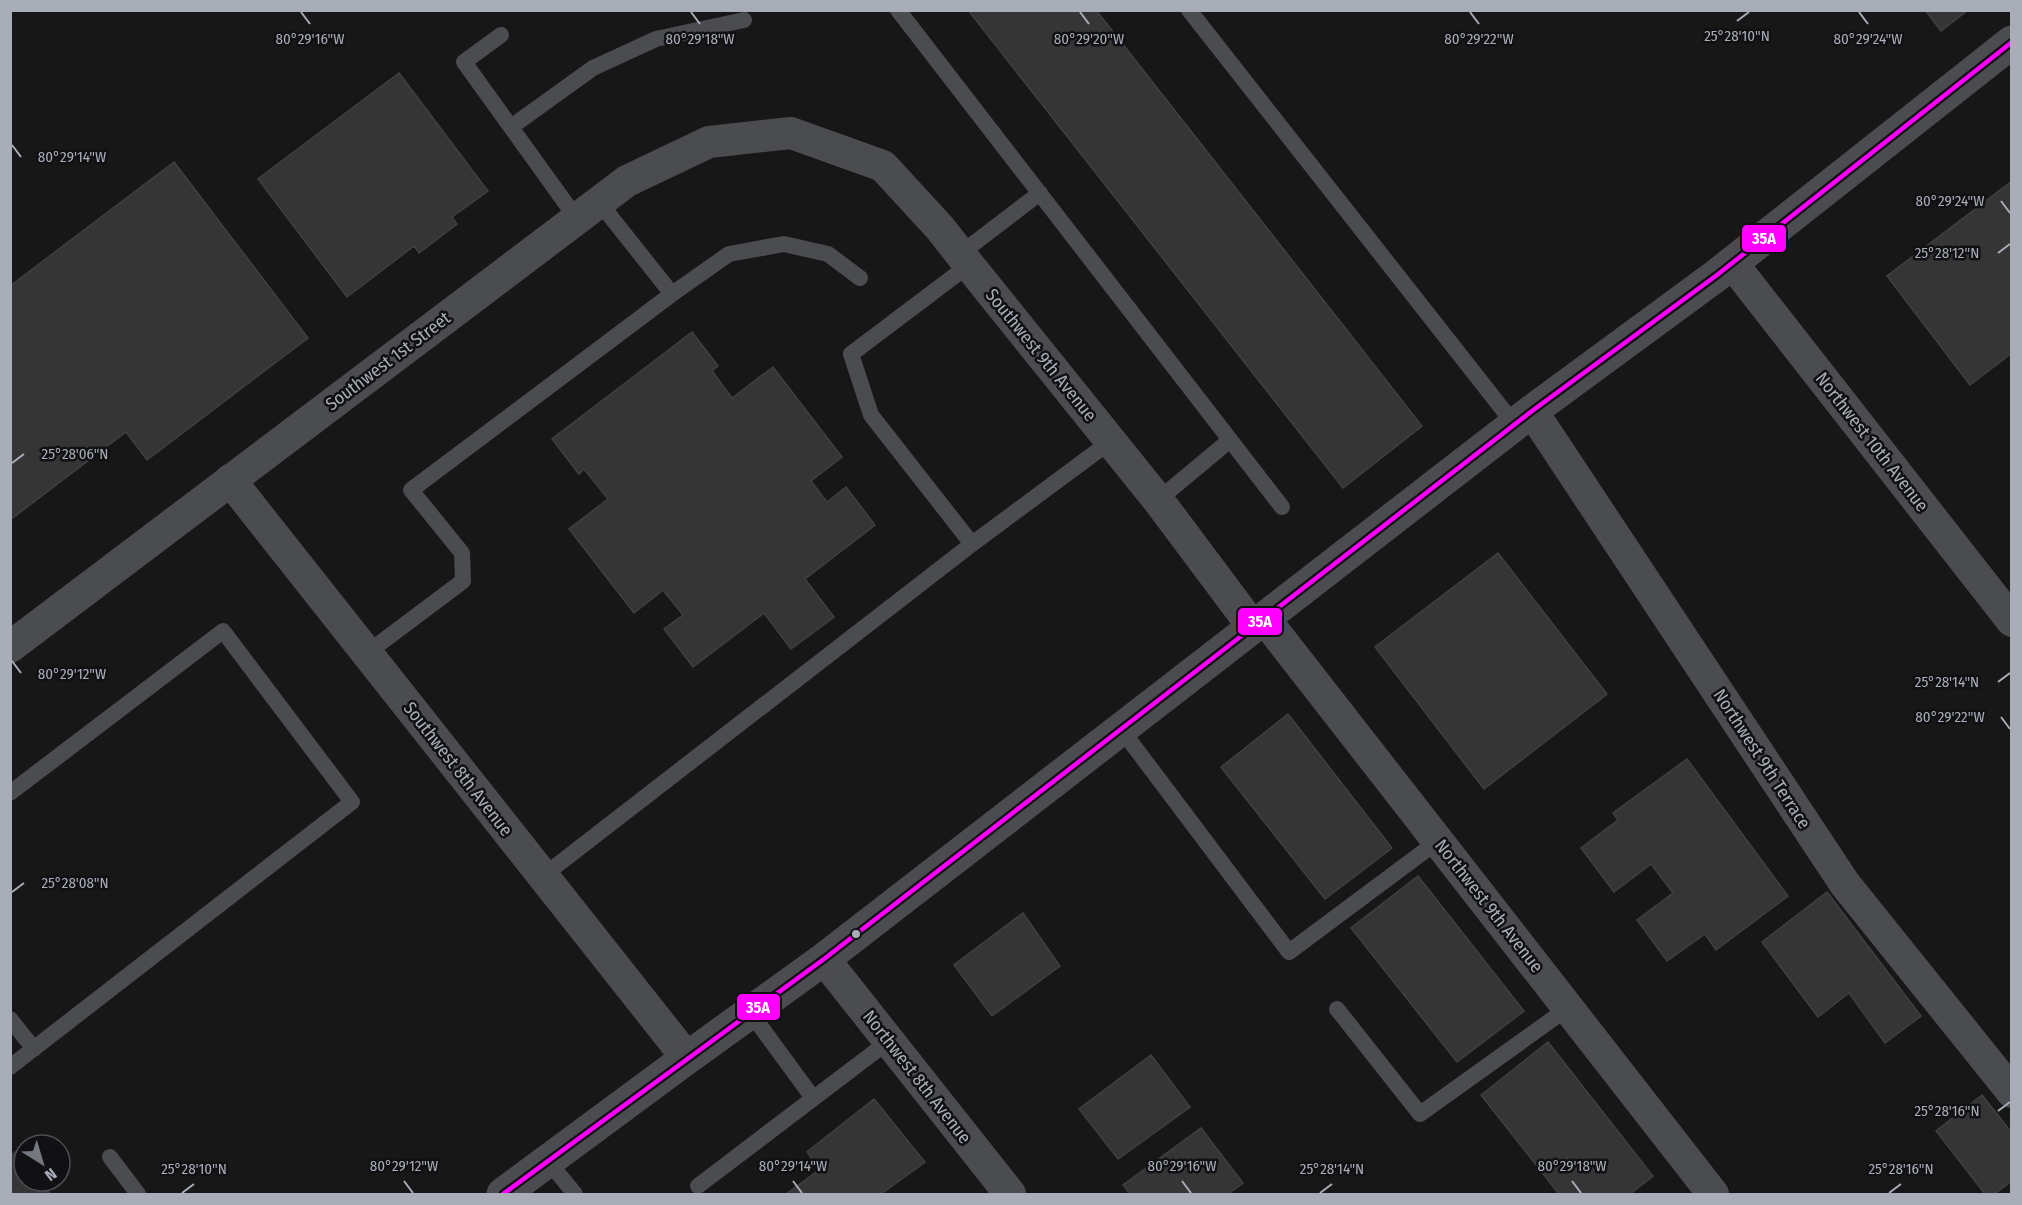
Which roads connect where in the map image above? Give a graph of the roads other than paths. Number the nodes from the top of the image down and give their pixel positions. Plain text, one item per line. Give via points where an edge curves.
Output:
1 (898, 10) edge
2 (1189, 10) edge
3 (744, 20) dead end
4 (501, 35) dead end
5 (2012, 42) edge
6 (511, 127) junction
7 (791, 133) joint
8 (1040, 193) junction
9 (588, 211) junction
10 (965, 259) junction
11 (1732, 263) junction
12 (860, 278) dead end
13 (672, 294) junction
14 (1524, 418) junction
15 (1111, 441) junction
16 (1230, 441) junction
17 (230, 480) junction
18 (1158, 500) junction
19 (1282, 507) dead end
20 (972, 544) junction
21 (2012, 621) edge
22 (1258, 622) junction
23 (10, 646) edge
24 (367, 653) junction
25 (1121, 729) junction
26 (10, 793) edge
27 (1438, 841) junction
28 (543, 876) junction
29 (824, 959) junction
30 (1568, 1008) junction
31 (1336, 1009) dead end
32 (750, 1012) junction
33 (10, 1019) edge
34 (889, 1041) junction
35 (34, 1049) junction
36 (687, 1058) junction
37 (10, 1066) edge
38 (2012, 1092) edge
39 (813, 1098) junction
40 (110, 1157) dead end
41 (548, 1161) junction
42 (698, 1186) dead end
43 (138, 1194) edge
44 (503, 1194) edge
45 (575, 1194) edge
46 (1010, 1194) edge
47 (1713, 1194) edge

1 - 8 lane
2 - 14 lane
3 - 6 lane via 645,44 593,68
4 - 6 lane via 464,62
5 - 11 street
6 - 9 lane
7 - 9 street, Southwest 1st Street via 709,142 627,181
7 - 10 street, Southwest 9th Avenue via 883,166
8 - 10 lane
8 - 16 lane
9 - 13 lane
9 - 17 street, Southwest 1st Street
10 - 15 street, Southwest 9th Avenue
10 - 20 lane via 851,354 871,415
11 - 14 street
11 - 21 street, Northwest 10th Avenue
12 - 13 lane via 828,254 784,244 729,254
13 - 24 lane via 411,490 462,553 463,581
14 - 22 street
14 - 38 street, Northwest 9th Terrace via 1845,884
15 - 18 street, Southwest 9th Avenue
15 - 20 lane
16 - 18 lane
16 - 19 lane
17 - 23 street, Southwest 1st Street
17 - 24 street, Southwest 8th Avenue
18 - 22 street, Southwest 9th Avenue
20 - 28 lane
22 - 25 street
22 - 27 street, Northwest 9th Avenue
24 - 28 street, Southwest 8th Avenue
25 - 27 lane via 1288,951
25 - 29 street
26 - 35 lane via 223,631 352,802
27 - 30 street, Northwest 9th Avenue
28 - 36 street, Southwest 8th Avenue
29 - 32 street
29 - 34 street, Northwest 8th Avenue
30 - 31 lane via 1420,1114
30 - 47 street, Northwest 9th Avenue
32 - 36 street
32 - 39 lane
33 - 35 lane
34 - 39 lane
34 - 46 street, Northwest 8th Avenue
35 - 37 lane
36 - 41 street
39 - 42 lane
40 - 43 lane
41 - 44 street
41 - 45 lane

